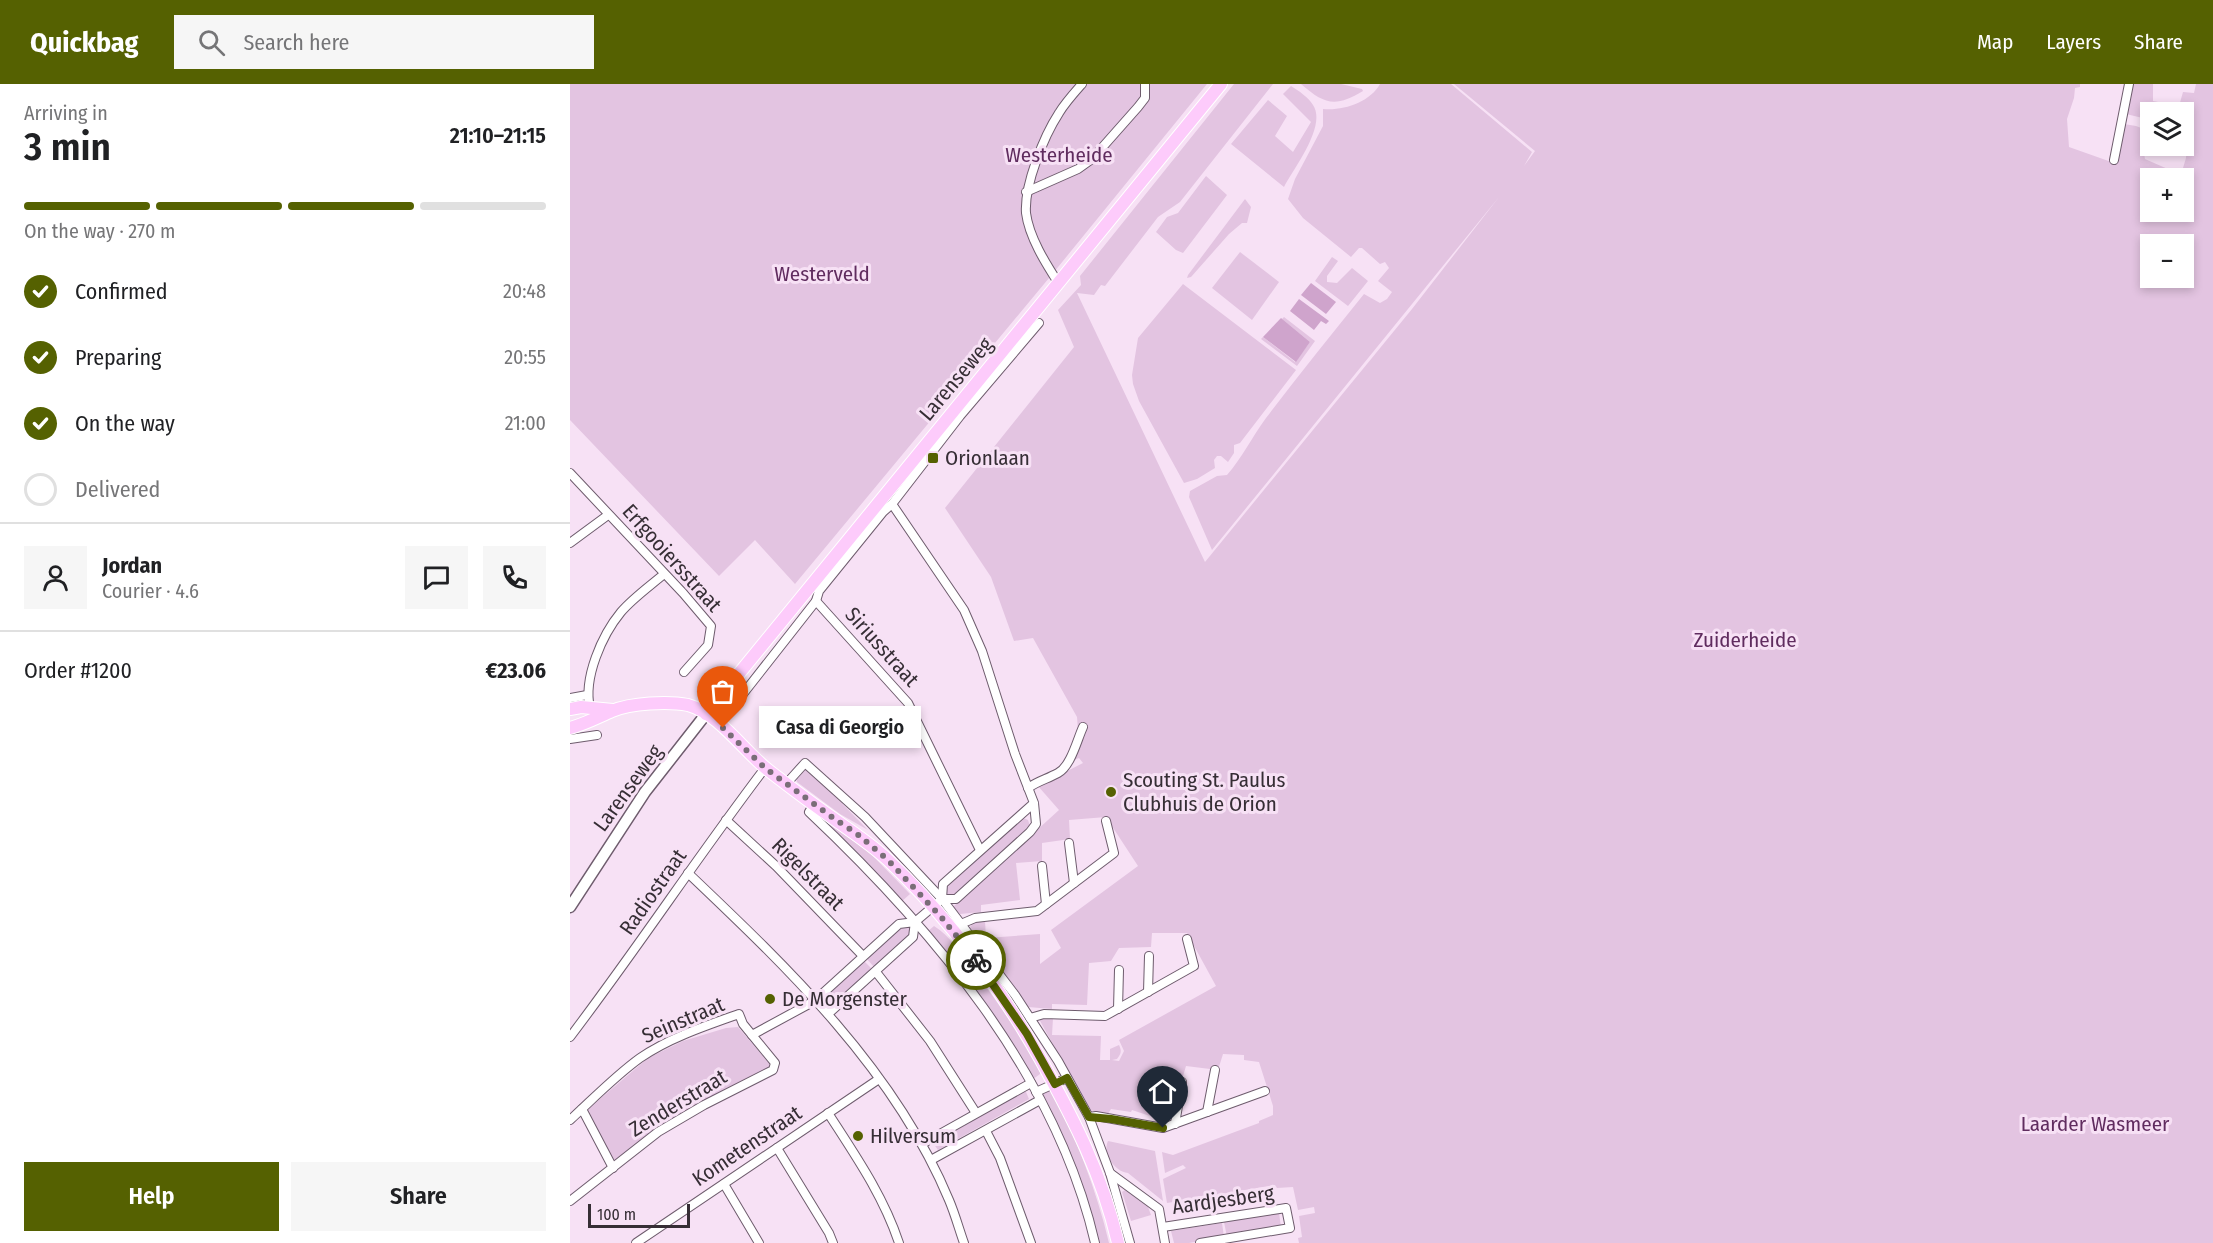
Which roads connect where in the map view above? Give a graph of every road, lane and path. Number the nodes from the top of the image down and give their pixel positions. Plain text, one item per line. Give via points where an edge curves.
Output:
1 (1082, 84) edge
2 (1145, 84) edge
3 (1221, 84) edge
4 (2129, 84) edge
5 (2114, 160) dead end
6 (1026, 192) junction
7 (1059, 284) junction
8 (1039, 323) dead end
9 (570, 473) edge
10 (892, 504) junction
11 (608, 514) junction
12 (570, 543) edge
13 (664, 574) junction
14 (816, 601) junction
15 (684, 672) dead end
16 (570, 698) edge
17 (740, 699) dead end
18 (588, 701) junction
19 (570, 709) edge
20 (614, 710) junction
21 (703, 718) junction
22 (1083, 727) dead end
23 (570, 728) edge
24 (597, 735) dead end
25 (570, 739) edge
26 (765, 768) junction
27 (786, 784) junction
28 (1028, 788) junction
29 (1034, 803) junction
30 (814, 804) junction
31 (726, 820) junction
32 (1106, 821) dead end
33 (1069, 843) dead end
34 (1124, 846) dead end
35 (980, 850) junction
36 (1114, 852) junction
37 (1042, 866) dead end
38 (687, 873) junction
39 (1074, 883) junction
40 (937, 903) junction
41 (1046, 904) junction
42 (570, 907) edge
43 (915, 922) junction
44 (961, 924) junction
45 (1187, 939) dead end
46 (862, 956) junction
47 (1149, 956) dead end
48 (1119, 970) dead end
49 (876, 972) junction
50 (1148, 992) junction
51 (814, 1000) junction
52 (1118, 1009) junction
53 (828, 1014) junction
54 (1030, 1018) junction
55 (752, 1035) junction
56 (570, 1037) edge
57 (1215, 1070) dead end
58 (879, 1078) junction
59 (1061, 1081) junction
60 (1182, 1082) dead end
61 (1031, 1083) junction
62 (1265, 1091) dead end
63 (1038, 1096) junction
64 (582, 1109) junction
65 (1207, 1112) junction
66 (828, 1113) junction
67 (976, 1113) junction
68 (1089, 1117) junction
69 (570, 1120) edge
70 (1175, 1124) junction
71 (986, 1131) junction
72 (922, 1144) junction
73 (777, 1148) junction
74 (931, 1161) junction
75 (613, 1168) junction
76 (1110, 1173) junction
77 (724, 1184) junction
78 (570, 1200) edge
79 (1163, 1227) junction
80 (636, 1243) edge
81 (759, 1243) edge
82 (833, 1243) edge
83 (899, 1243) edge
84 (964, 1243) edge
85 (1031, 1243) edge
86 (1095, 1243) edge
87 (1118, 1243) edge
88 (1130, 1243) edge
89 (1165, 1243) edge
90 (1200, 1243) edge

1 - 6 street via 1059,113
2 - 6 street via 1145,98 1092,159
3 - 7 main road, Larenseweg
4 - 5 street
6 - 7 street via 1030,226
7 - 21 main road, Larenseweg
8 - 10 street, Larenseweg
9 - 11 street, Erfgooiersstraat
10 - 14 street, Larenseweg via 819,591
10 - 28 street via 964,610 982,651
11 - 12 street
11 - 13 street, Erfgooiersstraat
13 - 15 street, Erfgooiersstraat via 711,626 708,645
13 - 18 street via 621,611 610,628 600,646
14 - 17 street, Larenseweg
14 - 35 street, Siriusstraat via 908,703
16 - 18 street
18 - 19 main road
18 - 20 main road
19 - 23 street via 578,713 579,720
20 - 21 main road via 662,703 691,706
20 - 23 main road
21 - 26 main road via 723,728
21 - 42 street, Larenseweg via 645,792
22 - 28 street via 1067,766
24 - 25 street
26 - 27 main road
26 - 31 street, Radiostraat
27 - 30 main road
27 - 40 street via 805,763 865,817
28 - 29 street
29 - 35 street
29 - 40 street via 1036,824 1030,832 956,898
30 - 40 main road via 874,847
30 - 43 street via 809,812
31 - 38 street, Radiostraat
31 - 46 street, Rigelstraat
32 - 36 street
33 - 39 street
34 - 36 street
35 - 40 street via 943,884
36 - 39 street
37 - 41 street
38 - 51 street
38 - 56 street, Radiostraat
39 - 41 street
40 - 43 street
40 - 44 street
40 - 59 main road
41 - 44 street via 1037,911 975,918
43 - 46 street via 899,924
43 - 49 street via 913,937
43 - 61 street via 963,980
44 - 54 street
45 - 50 street via 1194,966
46 - 51 street
47 - 50 street
48 - 52 street
49 - 53 street
49 - 67 street via 930,1041
50 - 52 street
51 - 53 street
51 - 55 street, Seinstraat
52 - 54 street via 1105,1016 1044,1014
53 - 58 street
54 - 59 street
55 - 64 street, Seinstraat via 739,1014 702,1027 640,1058
55 - 75 street, Zenderstraat via 775,1063 773,1070 658,1132
57 - 65 street
58 - 66 street, Kometenstraat
58 - 72 street
59 - 63 street
59 - 68 street
59 - 87 main road
60 - 70 street
61 - 63 street
61 - 67 street
62 - 65 street
63 - 71 street
63 - 86 street via 1070,1162
64 - 69 street, Seinstraat
64 - 75 street
65 - 70 street
66 - 73 street, Kometenstraat
66 - 83 street via 872,1182
67 - 72 street
68 - 70 street via 1163,1128
68 - 76 street
71 - 74 street
71 - 85 street
72 - 74 street
73 - 77 street, Kometenstraat
73 - 82 street
74 - 84 street
75 - 78 street, Zenderstraat
76 - 79 street via 1159,1209
76 - 88 street
77 - 80 street, Kometenstraat
77 - 81 street
79 - 89 street
79 - 90 street, Aardjesberg via 1286,1208 1290,1228

